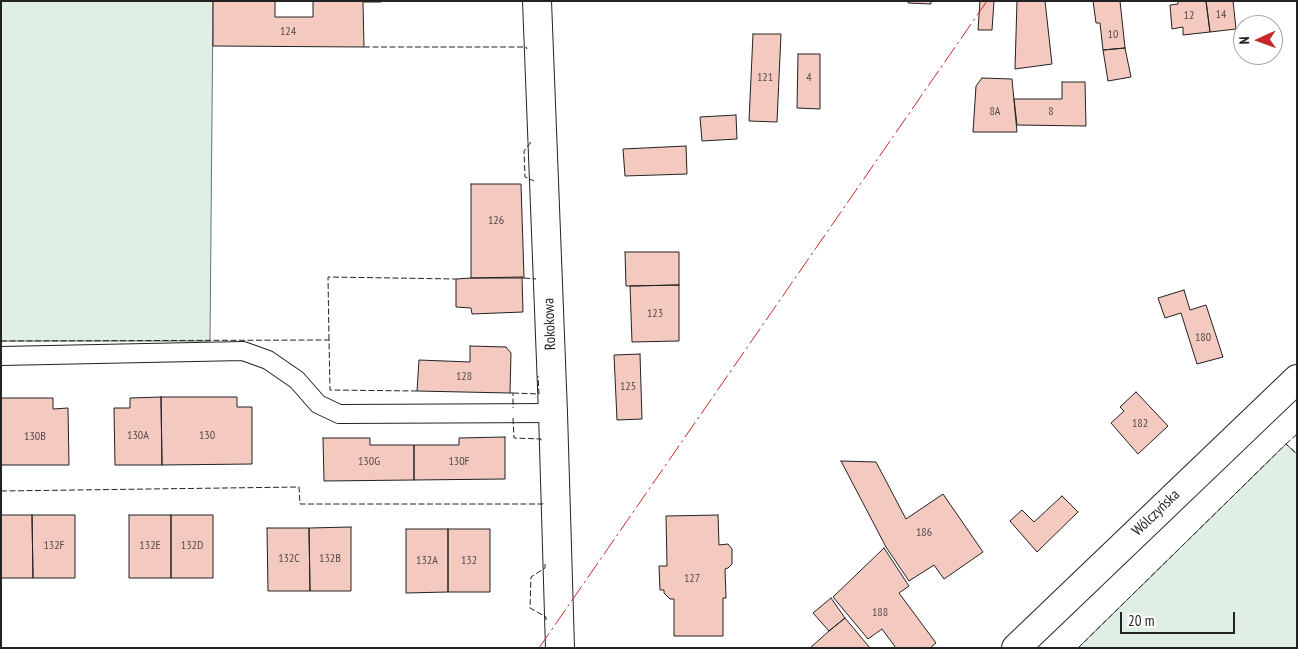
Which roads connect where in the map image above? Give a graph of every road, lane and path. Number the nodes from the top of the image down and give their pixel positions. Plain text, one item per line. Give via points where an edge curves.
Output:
1 (537, 1) edge
2 (1, 356) edge
3 (1297, 379) edge
4 (553, 413) junction
5 (560, 648) edge
6 (1016, 648) edge

1 - 4 street, Rokokowa
2 - 4 lane via 243,351 268,360 297,380 318,404 339,414
3 - 6 street, Wólczyńska
4 - 5 street, Rokokowa

